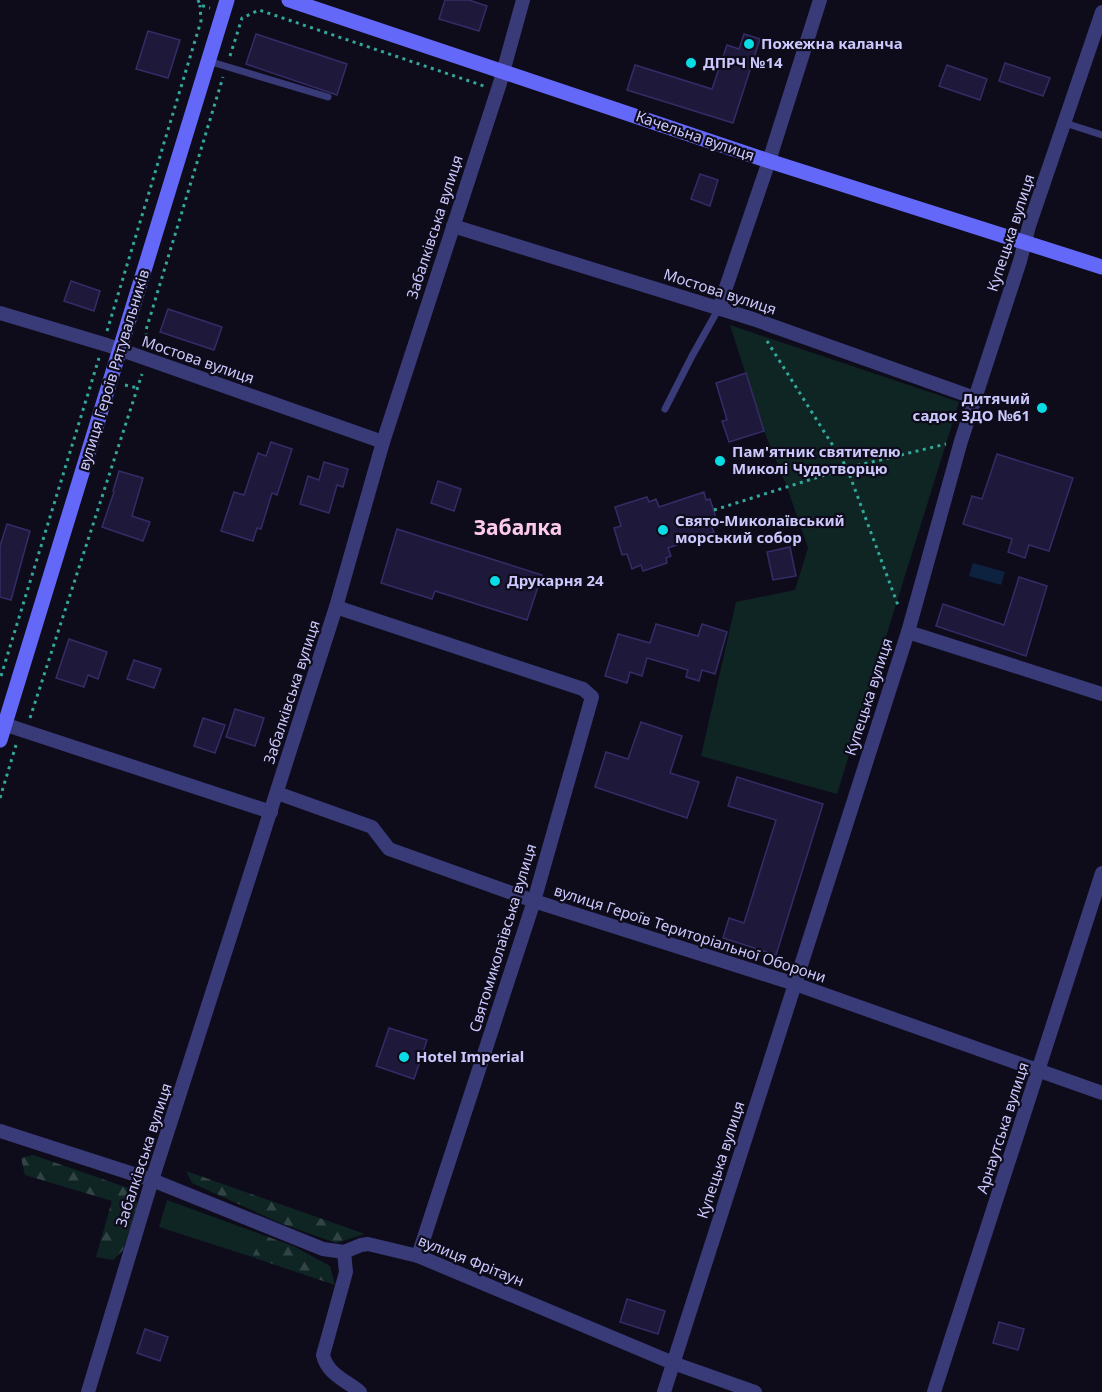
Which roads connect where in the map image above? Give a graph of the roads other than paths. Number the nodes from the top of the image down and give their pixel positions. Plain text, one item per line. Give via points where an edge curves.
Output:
1 (226, 0) edge
2 (289, 0) edge
3 (523, 0) edge
4 (820, 0) edge
5 (1102, 12) edge
6 (208, 61) junction
7 (503, 71) junction
8 (328, 97) dead end
9 (1065, 123) junction
10 (1102, 135) edge
11 (769, 161) junction
12 (453, 226) junction
13 (1025, 243) junction
14 (1102, 267) edge
15 (719, 308) junction
16 (0, 313) edge
17 (121, 350) junction
18 (975, 398) junction
19 (665, 409) dead end
20 (383, 442) junction
21 (336, 607) junction
22 (908, 632) junction
23 (1102, 694) edge
24 (2, 723) edge
25 (0, 740) edge
26 (277, 793) junction
27 (271, 812) junction
28 (1102, 873) edge
29 (534, 901) junction
30 (795, 984) junction
31 (1038, 1072) junction
32 (1102, 1094) edge
33 (0, 1131) edge
34 (152, 1180) junction
35 (344, 1252) junction
36 (418, 1256) junction
37 (673, 1363) junction
38 (88, 1392) edge
39 (360, 1392) edge
40 (664, 1392) edge
41 (755, 1392) edge
42 (934, 1392) edge

1 - 6 street, вулиця Героїв Рятувальників
2 - 7 street, Качельна вулиця
3 - 7 street, Забалківська вулиця
4 - 11 street
5 - 9 street, Купецька вулиця
6 - 8 lane
6 - 17 street, вулиця Героїв Рятувальників
7 - 11 street, Качельна вулиця
7 - 12 street, Забалківська вулиця
9 - 10 lane
9 - 13 street, Купецька вулиця
11 - 13 street, Качельна вулиця
11 - 15 street
12 - 15 street, Мостова вулиця
12 - 20 street, Забалківська вулиця
13 - 14 street, Качельна вулиця
13 - 18 street, Купецька вулиця
15 - 18 street, Мостова вулиця
15 - 19 lane
16 - 17 street, Мостова вулиця
17 - 20 street, Мостова вулиця
17 - 24 street, вулиця Героїв Рятувальників
18 - 22 street, Купецька вулиця
20 - 21 street, Забалківська вулиця
21 - 26 street, Забалківська вулиця
21 - 29 street, Святомиколаївська вулиця via 583,689 592,697
22 - 23 street
22 - 30 street, Купецька вулиця
24 - 25 street, вулиця Героїв Рятувальників
24 - 27 street
26 - 27 street, Забалківська вулиця
26 - 29 street, вулиця Героїв Територіальної Оборони via 372,827 389,849
27 - 34 street, Забалківська вулиця
28 - 31 street, Арнаутська вулиця
29 - 30 street, вулиця Героїв Територіальної Оборони
29 - 36 street, Святомиколаївська вулиця
30 - 31 street, вулиця Героїв Територіальної Оборони
30 - 37 street, Купецька вулиця
31 - 32 street, вулиця Героїв Територіальної Оборони
31 - 42 street, Арнаутська вулиця
33 - 34 street, вулиця Фрітаун
34 - 35 street, вулиця Фрітаун via 323,1249
34 - 38 street, Забалківська вулиця
35 - 36 street, вулиця Фрітаун via 368,1244
35 - 39 street via 346,1272 323,1355 330,1370
36 - 37 street, вулиця Фрітаун
37 - 40 street, Купецька вулиця
37 - 41 street, вулиця Фрітаун

